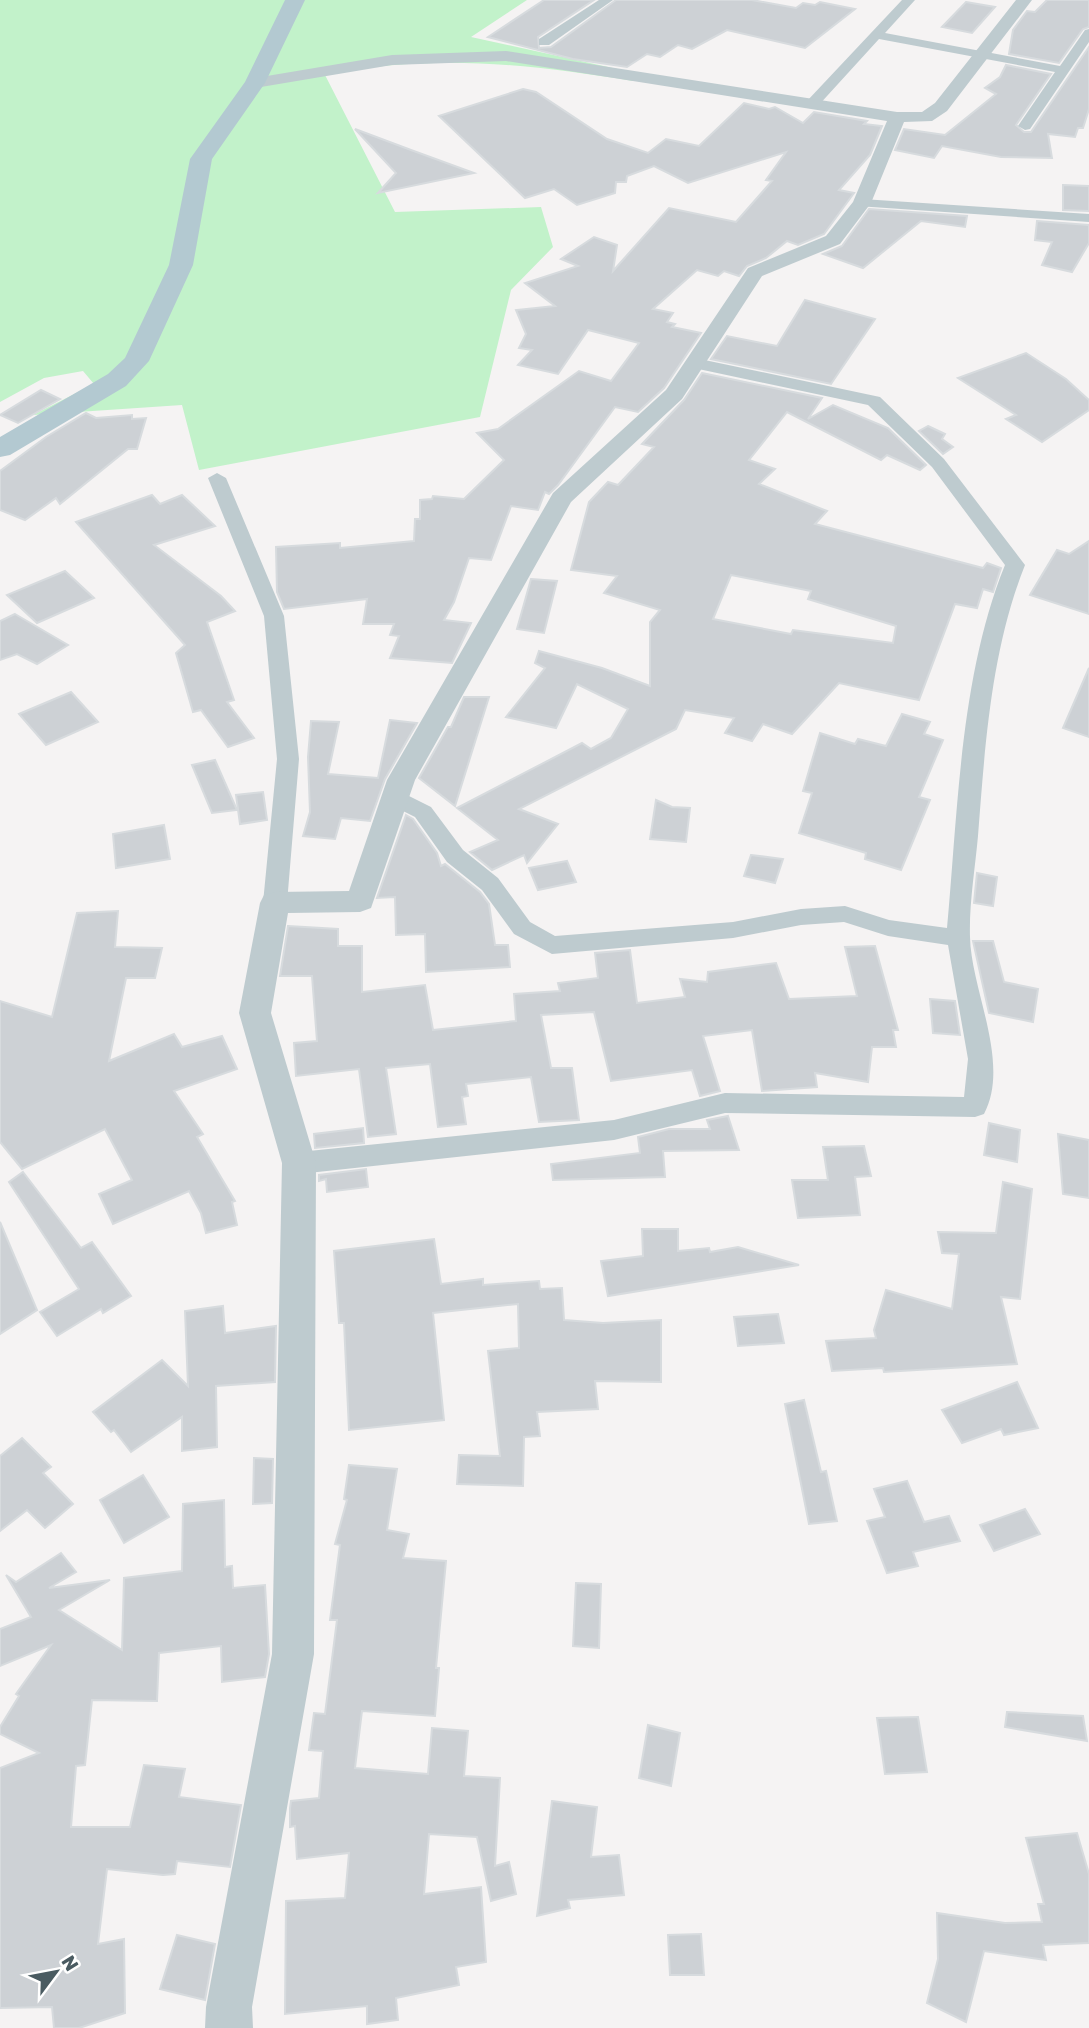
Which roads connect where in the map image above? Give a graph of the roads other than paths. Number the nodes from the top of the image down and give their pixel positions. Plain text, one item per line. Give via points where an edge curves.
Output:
1 (295, 0) edge
2 (607, 0) edge
3 (909, 0) edge
4 (1024, 0) edge
5 (1089, 33) edge
6 (876, 35) junction
7 (544, 42) dead end
8 (980, 57) junction
9 (1089, 64) edge
10 (1067, 65) junction
11 (255, 83) junction
12 (812, 104) junction
13 (897, 117) junction
14 (1025, 126) dead end
15 (862, 203) junction
16 (1089, 218) edge
17 (695, 363) junction
18 (0, 449) edge
19 (217, 478) dead end
20 (395, 798) junction
21 (275, 903) junction
22 (958, 938) junction
23 (299, 1163) junction
24 (229, 2028) edge

1 - 11 main road
2 - 7 street
3 - 6 street
4 - 8 street
5 - 10 street
6 - 8 street
6 - 12 street
8 - 10 street
8 - 13 street via 941,107 926,117
9 - 10 street
10 - 14 street
11 - 12 street via 392,60 506,56
11 - 18 main road via 201,159 181,265 136,361 117,380
12 - 13 street
13 - 15 street
15 - 16 street
15 - 17 street via 833,240 755,272
17 - 20 street via 674,394 561,498
17 - 22 street via 874,401 938,463 1016,565 1000,600 976,731
19 - 21 street via 274,616 288,759
20 - 21 street via 360,901
20 - 22 street via 423,812 455,856 490,884 522,928 552,945 733,930 845,914 888,928
21 - 23 street via 255,1013
22 - 23 street via 981,1059 975,1107 725,1103 614,1130
23 - 24 street via 293,1654 229,2007

